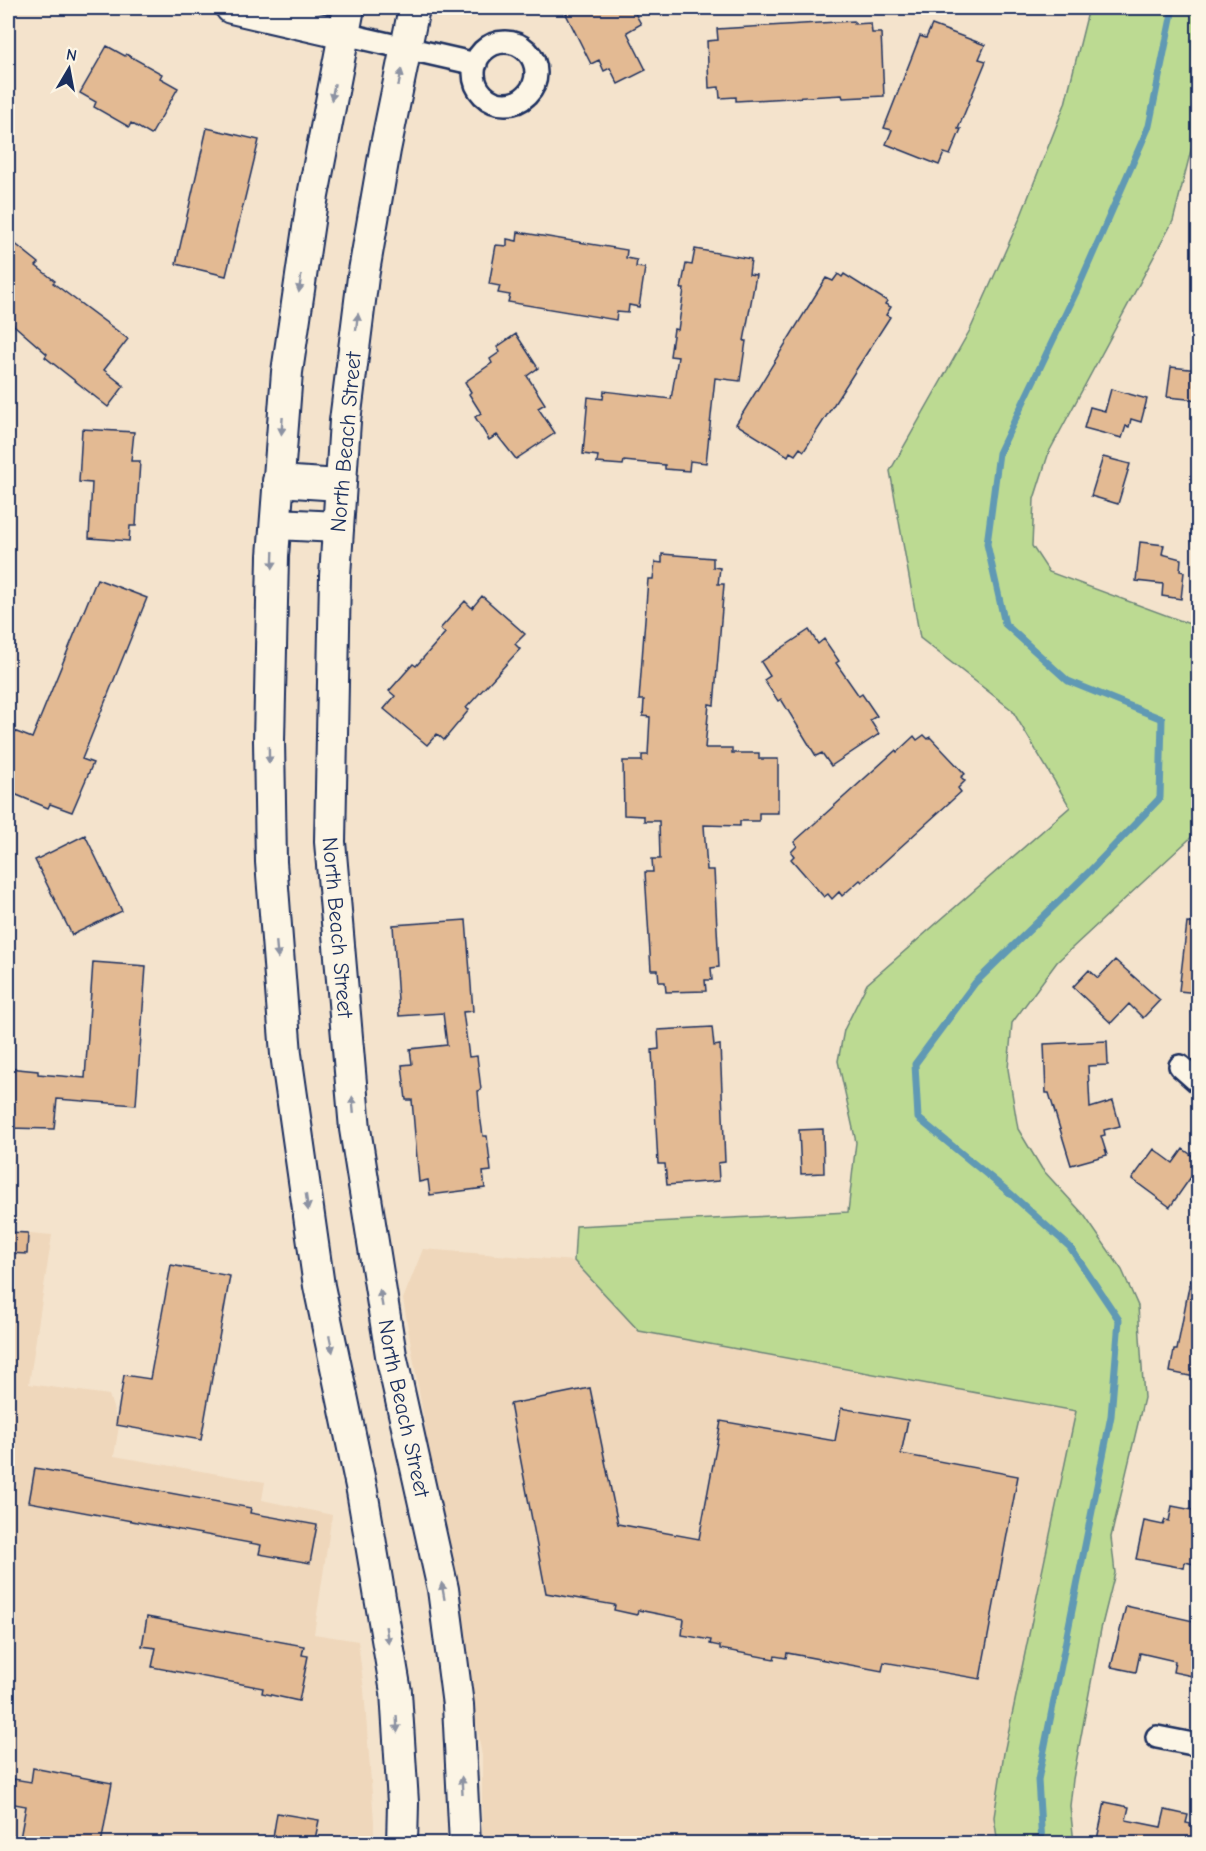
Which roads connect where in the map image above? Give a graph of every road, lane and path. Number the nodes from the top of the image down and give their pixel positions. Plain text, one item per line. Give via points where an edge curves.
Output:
1 (231, 8) edge
2 (414, 8) edge
3 (346, 21) edge
4 (406, 47) junction
5 (476, 64) dead end
6 (278, 481) junction
7 (340, 485) junction
8 (276, 524) junction
9 (338, 527) junction
10 (1180, 1066) dead end
11 (1198, 1082) edge
12 (1157, 1737) dead end
13 (1198, 1745) edge
14 (402, 1844) edge
15 (465, 1844) edge

1 - 3 main road
2 - 4 main road, North Beach Street
3 - 4 street
3 -> 6 main road via 300,278
4 - 5 street
7 -> 4 main road, North Beach Street via 363,277
6 - 7 main road
6 - 8 main road
7 - 9 main road, North Beach Street
8 - 9 main road
8 -> 14 main road via 269,752 272,862 286,1054 319,1286 362,1491 396,1692
15 -> 9 main road, North Beach Street via 458,1705 443,1589 391,1355 355,1129 330,842
10 - 11 street
12 - 13 street

